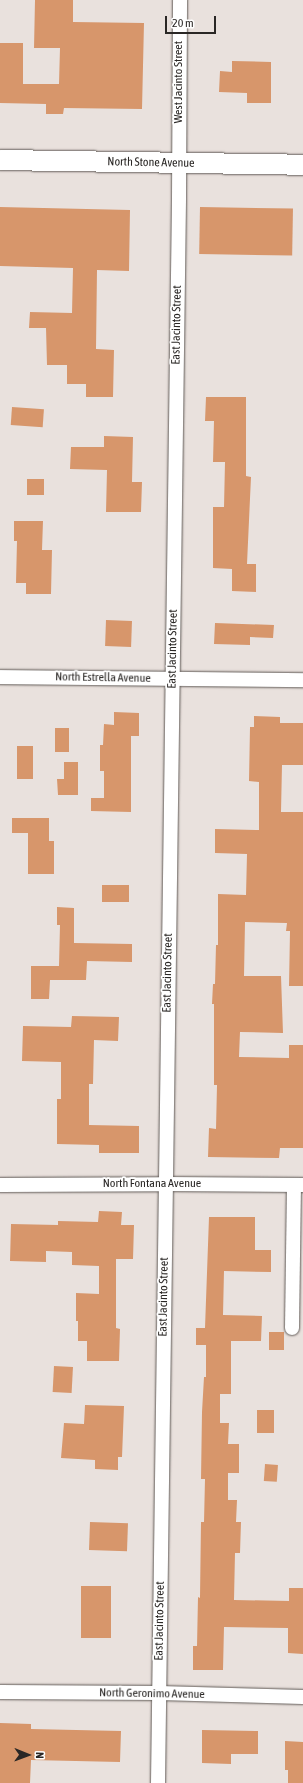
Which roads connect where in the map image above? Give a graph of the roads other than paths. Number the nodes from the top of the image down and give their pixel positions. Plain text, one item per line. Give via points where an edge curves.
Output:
1 (180, 0) edge
2 (0, 160) edge
3 (179, 164) junction
4 (303, 165) edge
5 (0, 677) edge
6 (172, 679) junction
7 (303, 680) edge
8 (166, 1184) junction
9 (0, 1185) edge
10 (298, 1185) edge
11 (292, 1328) dead end
12 (0, 1692) edge
13 (159, 1693) junction
14 (303, 1697) edge
15 (158, 1783) edge

1 - 3 street, West Jacinto Street
2 - 3 main road, North Stone Avenue
3 - 4 main road, North Stone Avenue
3 - 6 street, East Jacinto Street
5 - 6 street, North Estrella Avenue
6 - 7 street, North Estrella Avenue
6 - 8 street, East Jacinto Street
8 - 9 street, North Fontana Avenue
8 - 10 street, North Fontana Avenue
8 - 13 street, East Jacinto Street
10 - 11 street
12 - 13 street, North Geronimo Avenue
13 - 14 street, North Geronimo Avenue
13 - 15 street, East Jacinto Street

